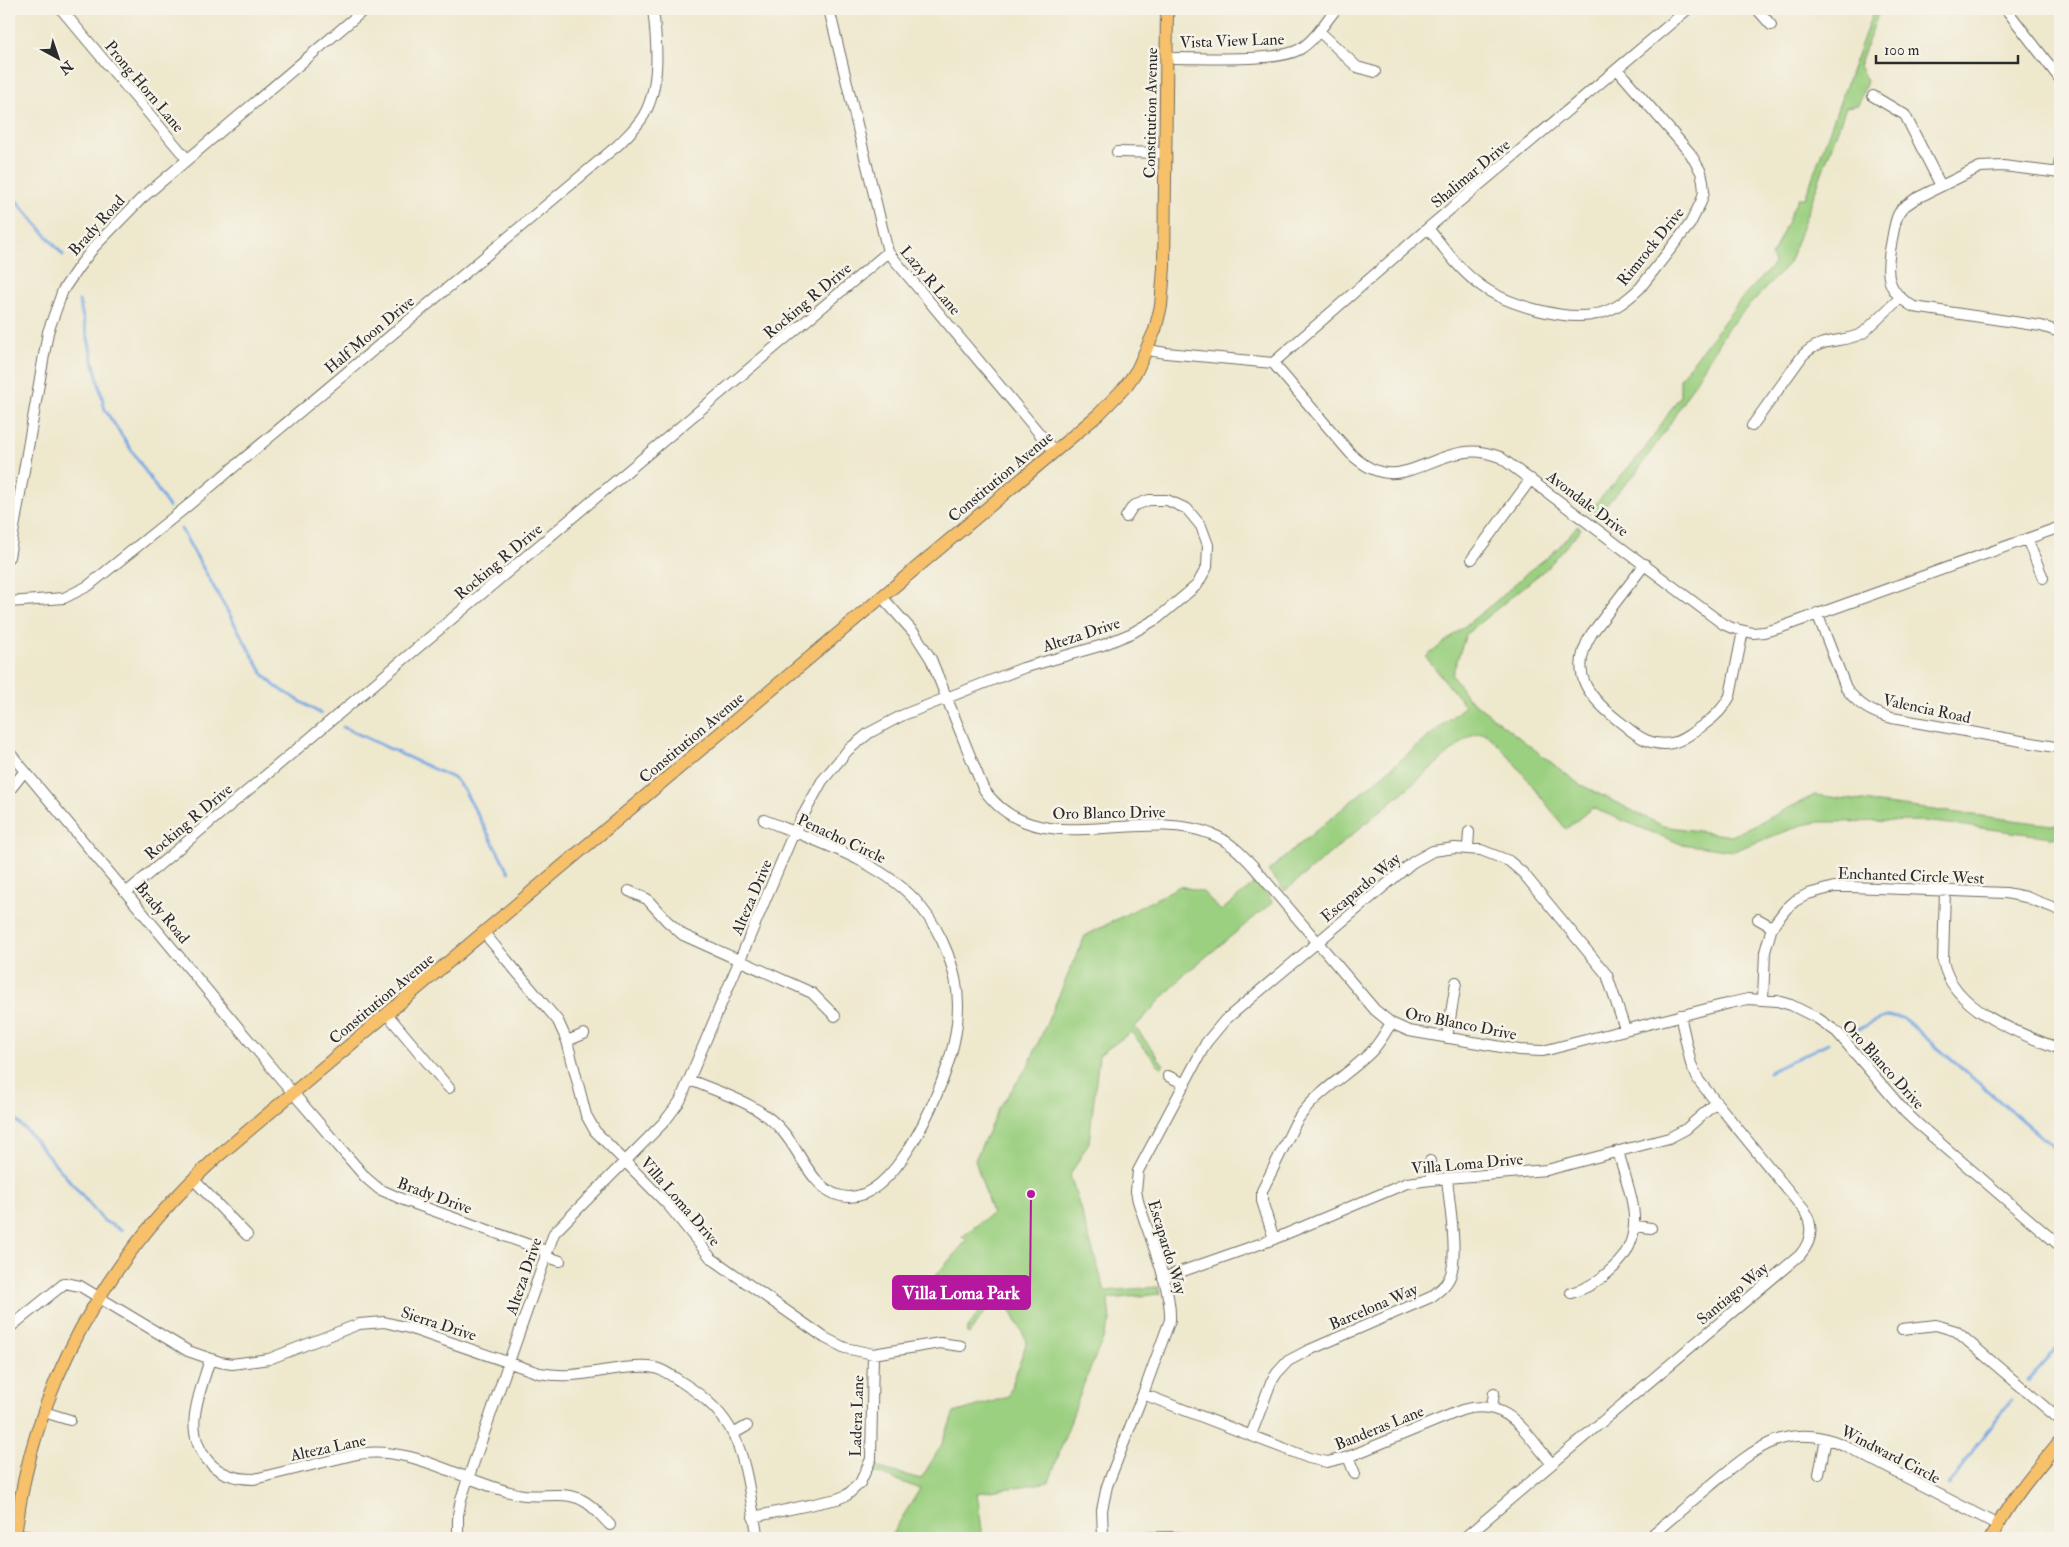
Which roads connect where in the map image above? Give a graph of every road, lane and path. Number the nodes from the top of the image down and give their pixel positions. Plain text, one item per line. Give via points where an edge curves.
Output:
1 (60, 9) edge
2 (365, 9) edge
3 (653, 9) edge
4 (829, 9) edge
5 (1167, 9) edge
6 (1336, 9) edge
7 (1688, 9) edge
8 (1757, 9) edge
9 (2006, 9) edge
10 (1771, 25) dead end
11 (1319, 30) junction
12 (1166, 58) junction
13 (1617, 69) junction
14 (1375, 72) dead end
15 (2060, 79) edge
16 (1873, 96) dead end
17 (1116, 152) dead end
18 (1166, 153) junction
19 (186, 159) junction
20 (2060, 160) edge
21 (2059, 173) edge
22 (1941, 186) junction
23 (1428, 228) junction
24 (888, 252) junction
25 (1900, 298) junction
26 (2060, 332) edge
27 (1148, 350) junction
28 (1273, 363) junction
29 (1752, 426) dead end
30 (1054, 451) junction
31 (1531, 479) junction
32 (1126, 517) dead end
33 (2060, 527) edge
34 (2027, 539) junction
35 (9, 556) edge
36 (1472, 559) dead end
37 (1645, 564) junction
38 (2043, 578) dead end
39 (882, 597) junction
40 (9, 602) edge
41 (1817, 613) junction
42 (1743, 631) junction
43 (948, 697) junction
44 (2060, 748) edge
45 (9, 752) edge
46 (24, 772) junction
47 (9, 791) edge
48 (764, 820) dead end
49 (794, 832) junction
50 (1469, 832) dead end
51 (1468, 848) junction
52 (1945, 890) junction
53 (629, 891) dead end
54 (127, 892) junction
55 (2060, 910) edge
56 (1758, 919) dead end
57 (1772, 927) junction
58 (484, 933) junction
59 (1317, 942) junction
60 (741, 961) junction
61 (1456, 982) dead end
62 (1762, 999) junction
63 (387, 1014) junction
64 (1680, 1015) junction
65 (835, 1016) dead end
66 (1391, 1023) junction
67 (1625, 1029) junction
68 (584, 1034) dead end
69 (1446, 1038) junction
70 (567, 1040) junction
71 (2060, 1049) edge
72 (1168, 1076) dead end
73 (690, 1080) junction
74 (1185, 1084) junction
75 (449, 1088) dead end
76 (294, 1092) junction
77 (1716, 1103) junction
78 (1618, 1151) junction
79 (625, 1160) junction
80 (1430, 1161) dead end
81 (1447, 1178) junction
82 (193, 1179) junction
83 (1431, 1179) junction
84 (1635, 1226) junction
85 (1651, 1228) dead end
86 (247, 1235) dead end
87 (1274, 1239) junction
88 (2060, 1246) edge
89 (546, 1253) junction
90 (560, 1261) dead end
91 (1163, 1278) junction
92 (1571, 1293) dead end
93 (99, 1298) junction
94 (9, 1328) edge
95 (1902, 1329) dead end
96 (961, 1346) dead end
97 (873, 1354) junction
98 (1274, 1357) dead end
99 (210, 1360) junction
100 (508, 1362) junction
101 (1282, 1365) junction
102 (1494, 1393) dead end
103 (1144, 1394) junction
104 (1492, 1407) junction
105 (44, 1412) junction
106 (70, 1420) dead end
107 (2060, 1420) edge
108 (747, 1426) dead end
109 (733, 1434) junction
110 (1251, 1435) junction
111 (1826, 1438) junction
112 (2060, 1441) edge
113 (1348, 1457) junction
114 (1552, 1464) junction
115 (1355, 1474) dead end
116 (1819, 1474) dead end
117 (469, 1477) junction
118 (753, 1517) junction
119 (610, 1525) dead end
120 (1998, 1525) junction
121 (15, 1537) edge
122 (42, 1538) edge
123 (458, 1538) edge
124 (758, 1538) edge
125 (1103, 1538) edge
126 (1133, 1538) edge
127 (1183, 1538) edge
128 (1464, 1538) edge
129 (1648, 1538) edge
130 (1991, 1538) edge

1 - 19 street, Prong Horn Lane
2 - 19 street, Brady Road
3 - 40 street, Half Moon Drive via 656,34 654,85 644,115 618,145 88,586 64,598
4 - 24 street, Lazy R Lane
5 - 12 main road, Constitution Avenue
6 - 11 street, Vista View Lane
7 - 13 street, Shalimar Drive
8 - 10 street
9 - 15 street
11 - 12 street, Vista View Lane via 1302,48 1280,56
11 - 14 street via 1357,67
12 - 18 main road, Constitution Avenue
13 - 23 street, Shalimar Drive
13 - 23 street, Rimrock Drive via 1690,153 1701,172 1703,187 1701,202 1690,224 1630,297 1610,310 1586,316 1508,300 1472,279
16 - 22 street via 1905,115
17 - 18 street
18 - 27 main road, Constitution Avenue via 1164,282
19 - 35 street, Brady Road via 103,237 64,290 48,332
20 - 21 street
21 - 22 street via 1988,165
22 - 25 street via 1908,203 1895,222 1887,266 1890,284
23 - 28 street, Shalimar Drive
24 - 30 street, Lazy R Lane
24 - 54 street, Rocking R Drive
25 - 26 street via 1924,310 2041,326
25 - 29 street via 1863,333 1809,348
27 - 28 street
27 - 30 main road, Constitution Avenue via 1113,400
28 - 31 street, Avondale Drive via 1351,454 1367,467 1398,473 1457,453 1479,452 1500,457
30 - 39 main road, Constitution Avenue
31 - 36 street
31 - 37 street, Avondale Drive
32 - 43 street, Alteza Drive via 1134,506 1159,499 1178,504 1194,516 1205,535 1209,557 1202,577 1189,594 1158,618 1120,639 1026,667
33 - 34 street, Avondale Drive
34 - 38 street
34 - 41 street, Avondale Drive
37 - 42 street, Avondale Drive via 1723,624
37 - 42 street via 1592,633 1581,661 1585,681 1595,701 1636,735 1652,742 1672,743 1715,717 1730,696
39 - 43 street, Oro Blanco Drive via 923,645
39 - 58 main road, Constitution Avenue
41 - 42 street, Avondale Drive via 1764,632
41 - 44 street, Valencia Road via 1846,688 1870,711 1892,718
43 - 49 street, Alteza Drive via 890,721 848,750 822,781
43 - 59 street, Oro Blanco Drive via 983,788 989,798 1010,816 1045,828 1170,825 1212,834 1242,854
45 - 46 street, Brady Road
46 - 47 street
46 - 54 street, Brady Road
48 - 49 street, Penacho Circle
49 - 60 street, Alteza Drive
49 - 73 street, Penacho Circle via 870,865 892,879 912,896 936,930 953,974 958,1004 951,1055 929,1113 887,1178 870,1192 842,1197 824,1188 784,1133 761,1112
50 - 51 street
51 - 59 street, Escapardo Way via 1443,849 1423,856
51 - 67 street, Escapardo Way via 1501,856 1523,873 1607,975
52 - 55 street, Enchanted Circle West via 2017,895
52 - 57 street, Enchanted Circle West via 1850,887 1819,890 1795,901
52 - 71 street via 1943,961 1951,983 1960,994 2006,1028
53 - 60 street via 647,898 683,935
54 - 76 street, Brady Road
56 - 57 street
57 - 62 street, Enchanted Circle West via 1765,952
58 - 63 main road, Constitution Avenue
58 - 70 street, Villa Loma Drive via 551,1011
59 - 66 street, Oro Blanco Drive via 1365,1000
59 - 74 street, Escapardo Way via 1219,1026 1206,1043
60 - 65 street via 812,993
60 - 73 street, Alteza Drive
61 - 69 street
62 - 64 street, Oro Blanco Drive
62 - 88 street, Oro Blanco Drive via 1790,1005 1826,1024 1843,1039 1905,1112
63 - 75 street
63 - 76 main road, Constitution Avenue
64 - 67 street, Oro Blanco Drive
64 - 77 street, Santiago Way via 1695,1073
66 - 69 street, Oro Blanco Drive via 1409,1031
66 - 87 street via 1374,1049 1314,1099 1296,1124 1262,1191
67 - 69 street, Oro Blanco Drive via 1532,1052
68 - 70 street
70 - 79 street, Villa Loma Drive via 589,1122
72 - 74 street
73 - 79 street, Alteza Drive via 672,1112
74 - 91 street, Escapardo Way via 1141,1162 1136,1181 1138,1201
76 - 82 main road, Constitution Avenue
76 - 89 street, Brady Drive via 352,1163 379,1189
77 - 78 street, Villa Loma Drive via 1678,1134 1659,1142
77 - 114 street, Santiago Way via 1804,1210 1811,1225 1806,1248
78 - 81 street, Villa Loma Drive via 1534,1172
78 - 84 street
79 - 89 street, Alteza Drive via 554,1232
79 - 97 street, Villa Loma Drive via 720,1265 830,1341
80 - 83 street
81 - 83 street, Villa Loma Drive
81 - 101 street, Barcelona Way via 1452,1265 1450,1275 1439,1291
82 - 86 street
82 - 93 main road, Constitution Avenue via 146,1230
83 - 87 street, Villa Loma Drive via 1407,1183
84 - 85 street
84 - 92 street via 1631,1244 1620,1261 1590,1287
87 - 91 street, Villa Loma Drive
89 - 90 street, Brady Drive
89 - 100 street, Alteza Drive
91 - 103 street, Escapardo Way via 1170,1320
93 - 94 street, Sierra Drive via 80,1286 65,1283
93 - 99 street, Sierra Drive via 188,1351
93 - 105 main road, Constitution Avenue via 72,1346
95 - 107 street via 1936,1325 1956,1331
96 - 97 street, Villa Loma Drive via 940,1343
97 - 118 street, Ladera Lane via 872,1451 869,1467 860,1483 837,1499
98 - 101 street
99 - 100 street, Sierra Drive via 232,1364 269,1359 359,1324 384,1322
99 - 117 street, Alteza Lane via 194,1415 195,1439 210,1463 228,1475 254,1479 350,1455 382,1451
100 - 109 street, Sierra Drive via 539,1373 565,1377 640,1367 660,1369 700,1395
100 - 117 street, Alteza Drive
101 - 110 street, Barcelona Way via 1271,1382
102 - 104 street
103 - 110 street, Banderas Lane
103 - 125 street, Escapardo Way via 1107,1486 1102,1510
104 - 113 street, Banderas Lane via 1462,1410
104 - 114 street via 1518,1424
105 - 106 street
105 - 121 main road, Constitution Avenue via 28,1468
108 - 109 street
109 - 118 street, Sierra Drive via 742,1460
110 - 113 street, Banderas Lane via 1327,1462
111 - 116 street
111 - 120 street, Windward Circle
111 - 129 street, Windward Circle via 1792,1437 1757,1448
112 - 120 main road via 2022,1486
113 - 115 street
114 - 128 street, Santiago Way
117 - 119 street, Alteza Lane via 531,1497 573,1496 592,1506
117 - 123 street, Alteza Drive via 460,1507
118 - 124 street, Sierra Drive
120 - 130 main road
121 - 122 street
126 - 127 street

